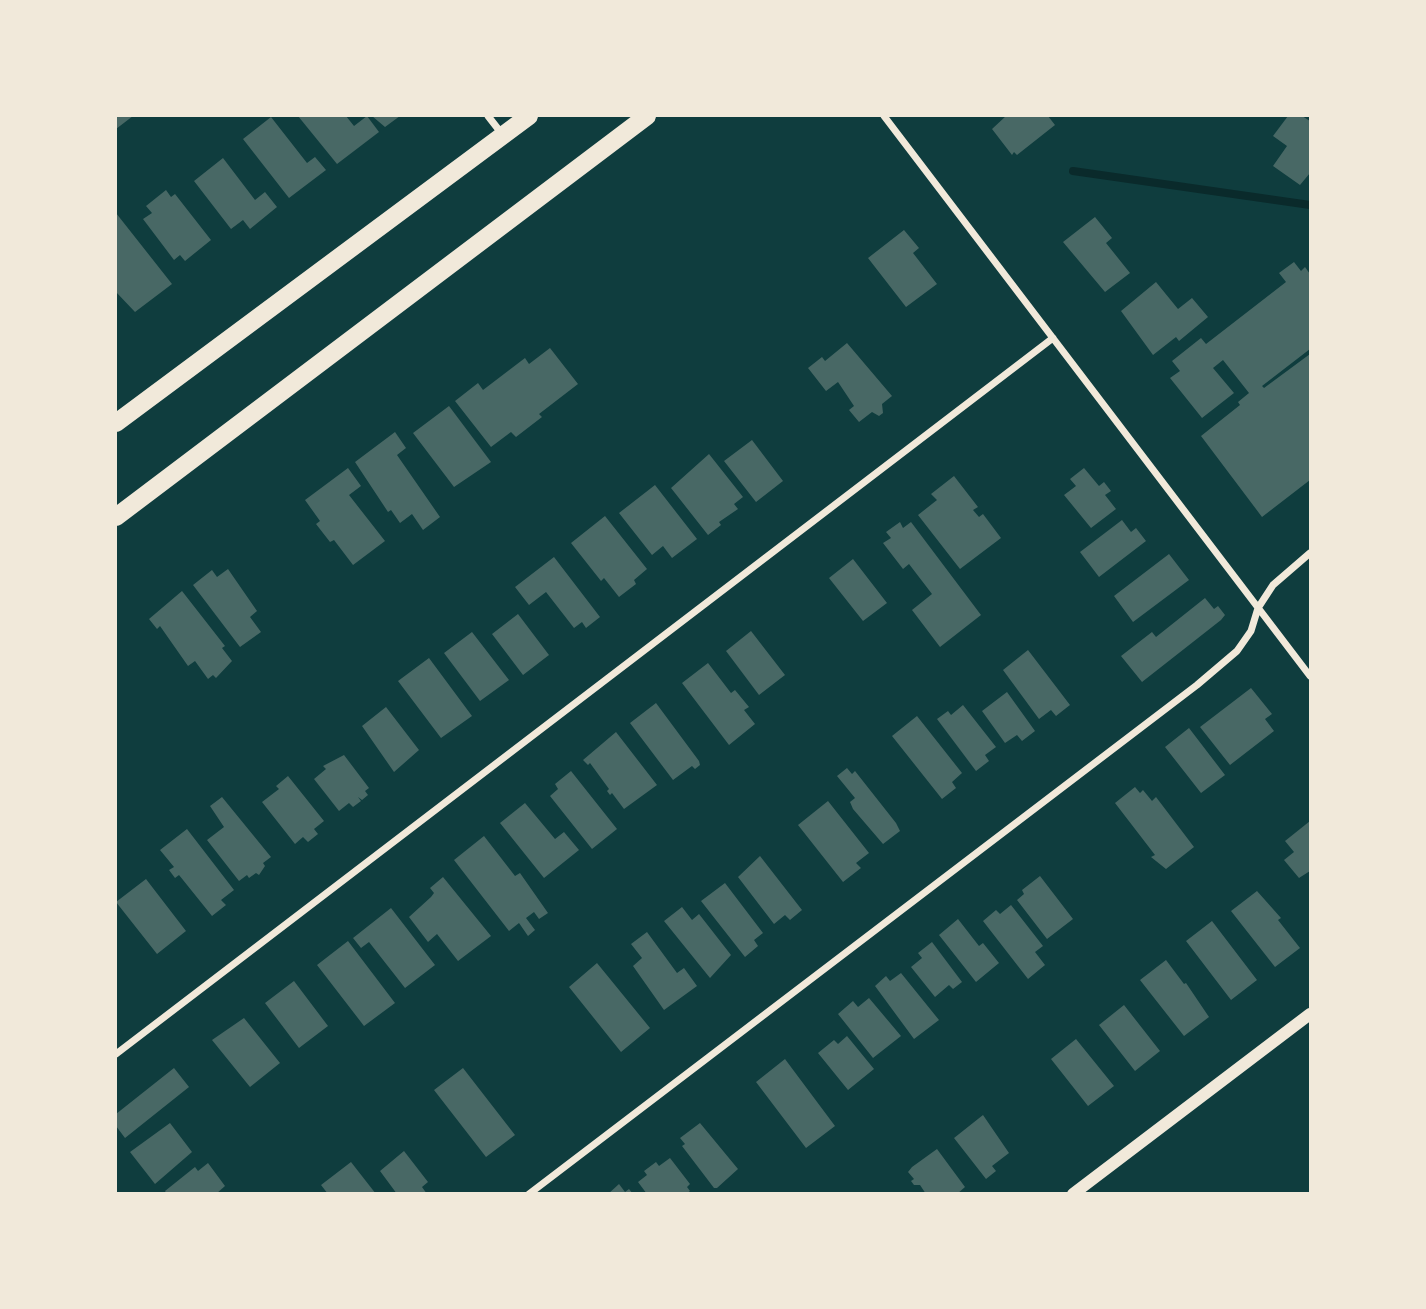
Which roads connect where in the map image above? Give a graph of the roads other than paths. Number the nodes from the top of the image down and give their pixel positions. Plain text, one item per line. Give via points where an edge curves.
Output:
1 (488, 116) edge
2 (529, 116) edge
3 (647, 116) edge
4 (884, 116) edge
5 (502, 135) junction
6 (1052, 338) junction
7 (116, 423) edge
8 (116, 517) edge
9 (1311, 553) edge
10 (1258, 608) junction
11 (1311, 676) edge
12 (1311, 1014) edge
13 (116, 1054) edge
14 (529, 1194) edge
15 (1073, 1194) edge

1 - 5 street
2 - 5 main road
3 - 8 main road
4 - 6 street
5 - 7 main road
6 - 10 street
6 - 13 street
9 - 10 street via 1273,585
10 - 11 street
10 - 14 street via 1251,631 1237,651 1197,685
12 - 15 street

